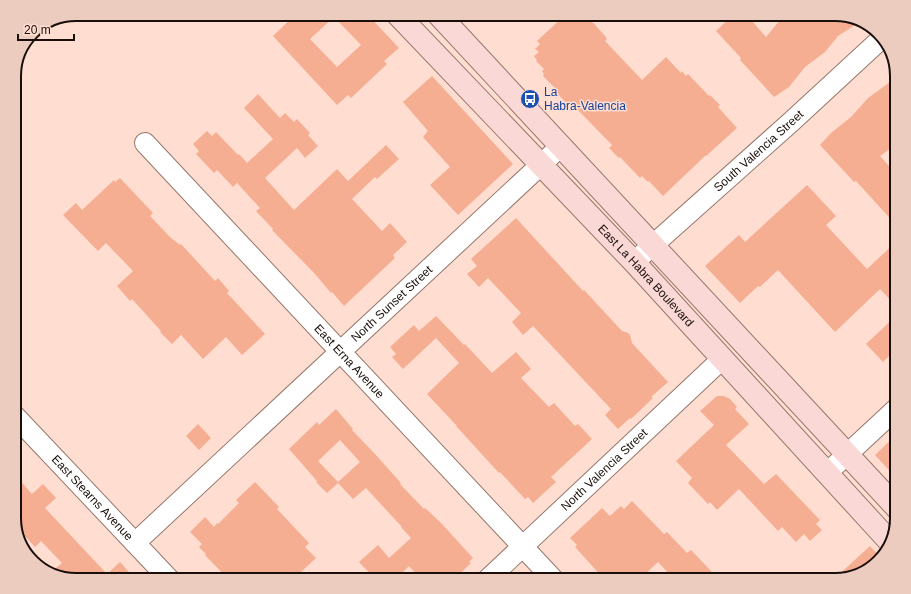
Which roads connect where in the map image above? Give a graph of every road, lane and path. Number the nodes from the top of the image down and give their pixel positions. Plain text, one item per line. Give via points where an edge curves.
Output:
1 (404, 21) edge
2 (445, 21) edge
3 (878, 42) edge
4 (145, 144) dead end
5 (561, 146) junction
6 (541, 164) junction
7 (653, 245) junction
8 (634, 262) junction
9 (340, 352) junction
10 (722, 359) junction
11 (890, 415) edge
12 (21, 422) edge
13 (847, 455) junction
14 (828, 473) junction
15 (890, 501) edge
16 (886, 538) edge
17 (135, 543) junction
18 (523, 547) junction
19 (163, 573) edge
20 (495, 573) edge
21 (547, 573) edge

1 - 6 main road, East La Habra Boulevard
2 - 5 main road
3 - 7 street, South Valencia Street
4 - 9 street, East Erna Avenue
5 - 6 street, North Sunset Street
5 - 7 main road
6 - 8 main road, East La Habra Boulevard
6 - 9 street, North Sunset Street
7 - 8 street, South Valencia Street
7 - 13 main road
8 - 10 main road, East La Habra Boulevard
9 - 17 street, North Sunset Street
9 - 18 street, East Erna Avenue
10 - 14 main road, East La Habra Boulevard
10 - 18 street, North Valencia Street
11 - 13 street
12 - 17 street, East Stearns Avenue
13 - 14 street
13 - 15 main road
14 - 16 main road, East La Habra Boulevard
17 - 19 street, East Stearns Avenue
18 - 20 street, North Valencia Street
18 - 21 street, East Erna Avenue

